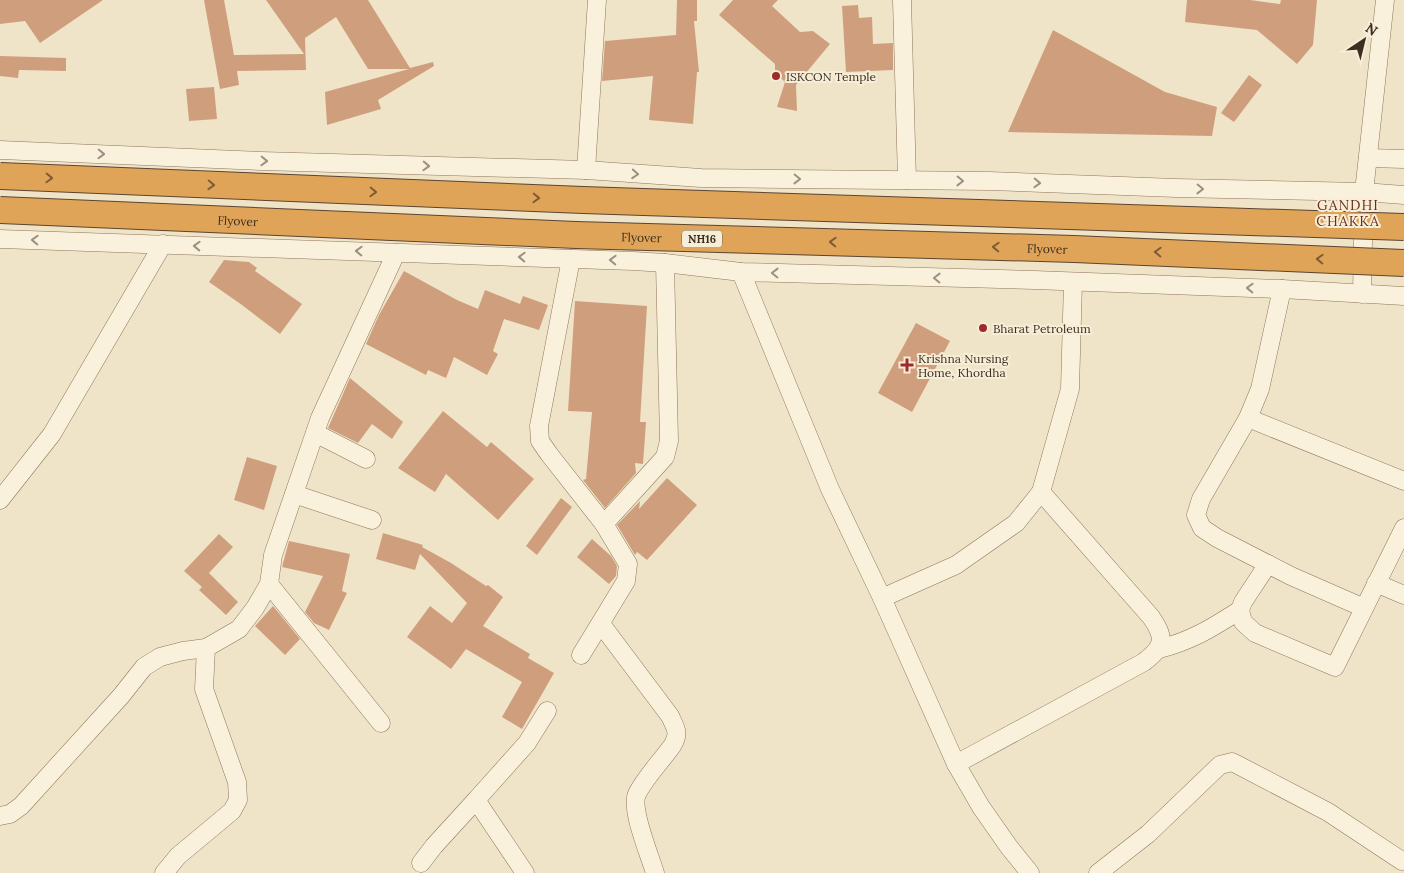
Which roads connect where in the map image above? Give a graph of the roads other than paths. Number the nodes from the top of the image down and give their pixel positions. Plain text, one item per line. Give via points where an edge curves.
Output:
1 (597, 0) edge
2 (902, 0) edge
3 (1385, 0) edge
4 (0, 150) edge
5 (1368, 158) junction
6 (1404, 159) edge
7 (586, 170) junction
8 (0, 176) edge
9 (907, 180) junction
10 (1364, 192) junction
11 (1404, 195) edge
12 (0, 210) edge
13 (1404, 227) edge
14 (0, 239) edge
15 (163, 244) junction
16 (396, 253) junction
17 (570, 259) junction
18 (665, 263) junction
19 (1404, 263) edge
20 (741, 272) junction
21 (1073, 282) junction
22 (1282, 289) junction
23 (1362, 294) junction
24 (1404, 296) edge
25 (1248, 418) junction
26 (315, 433) junction
27 (366, 458) dead end
28 (1404, 481) edge
29 (1041, 492) junction
30 (294, 494) junction
31 (0, 500) edge
32 (372, 520) dead end
33 (604, 524) junction
34 (1404, 528) edge
35 (1268, 564) junction
36 (1376, 583) junction
37 (269, 584) junction
38 (1404, 595) edge
39 (882, 598) junction
40 (1364, 608) junction
41 (1240, 610) junction
42 (601, 624) junction
43 (206, 648) junction
44 (1159, 649) junction
45 (581, 655) dead end
46 (547, 711) dead end
47 (381, 723) dead end
48 (956, 764) junction
49 (476, 800) junction
50 (0, 816) edge
51 (421, 864) dead end
52 (1400, 864) edge
53 (164, 873) edge
54 (525, 873) edge
55 (655, 873) edge
56 (1030, 873) edge
57 (1098, 873) edge

1 - 7 street
2 - 9 street
3 - 5 street
4 -> 7 street
5 - 6 street
5 - 10 street
7 -> 9 street via 701,178
8 -> 13 highway, bridge
9 -> 10 street
10 - 11 street
10 - 23 street
19 -> 12 highway, Flyover / NH16, bridge via 1074,249 586,236
15 -> 14 street
16 -> 15 street
15 - 31 street via 52,434
17 -> 16 street
16 - 26 street
18 -> 17 street
17 - 33 street via 539,426 540,441
18 - 20 street
18 - 33 street via 669,441 665,457
21 -> 20 street
20 - 39 street via 830,489
22 -> 21 street
21 - 29 street via 1070,389
22 - 23 street
22 - 25 street via 1260,389
23 - 24 street
25 - 28 street
25 - 35 street via 1201,499 1196,515 1202,528
26 - 27 street
26 - 30 street
29 - 39 street via 1016,523 956,565
29 - 44 street via 1151,617 1162,636
30 - 32 street
30 - 37 street via 273,555
33 - 42 street via 628,564 626,581
34 - 36 street
35 - 40 street
35 - 41 street
36 - 38 street
36 - 40 street
37 - 43 street via 238,629
37 - 47 street
39 - 48 street
40 - 41 street via 1335,667 1255,633 1243,622
41 - 44 street via 1202,634
42 - 45 street
42 - 55 street via 670,716 677,733 672,746 637,795 639,822
43 - 50 street via 160,657 144,668 21,806
43 - 53 street via 204,689 237,782 238,800 232,811 178,856
44 - 48 street via 1144,662
46 - 49 street via 527,743
48 - 56 street via 981,807
49 - 51 street
49 - 54 street
52 - 57 street via 1328,812 1238,764 1226,762 1148,834

